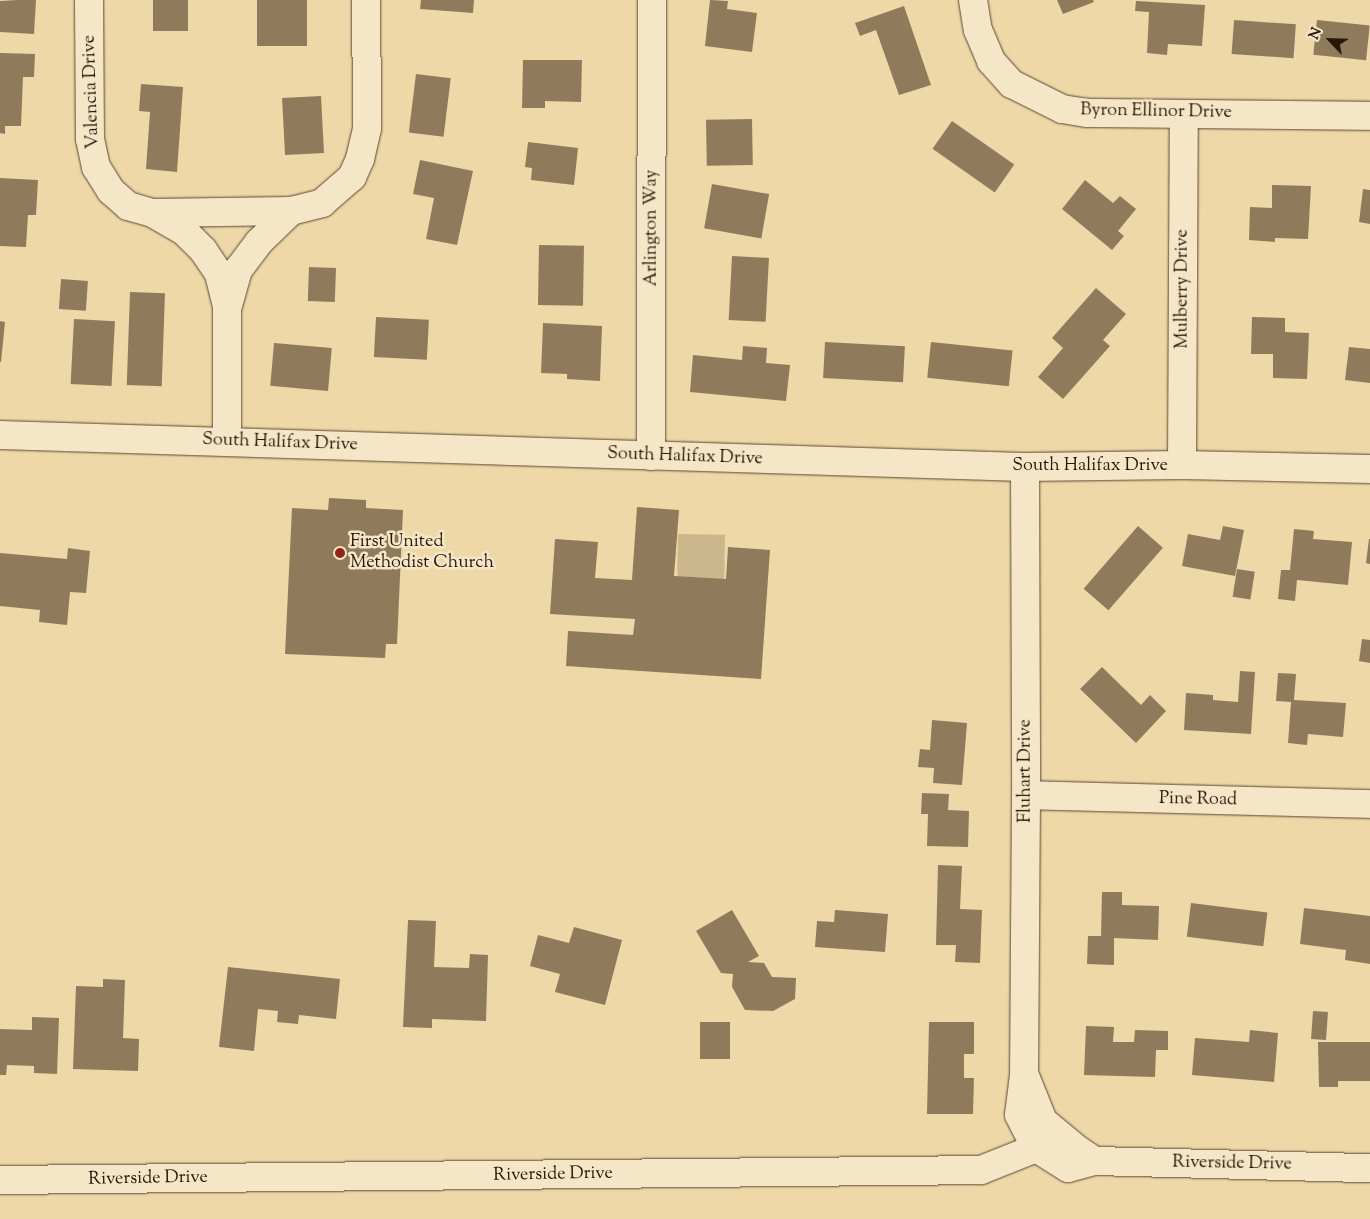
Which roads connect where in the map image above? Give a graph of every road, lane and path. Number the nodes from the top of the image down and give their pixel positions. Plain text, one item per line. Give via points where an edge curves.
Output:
1 (89, 0) edge
2 (366, 0) edge
3 (652, 0) edge
4 (973, 0) edge
5 (1184, 114) junction
6 (1370, 116) edge
7 (291, 211) junction
8 (153, 213) junction
9 (227, 309) junction
10 (0, 435) edge
11 (227, 441) junction
12 (651, 456) junction
13 (1182, 465) junction
14 (1025, 467) junction
15 (1370, 469) edge
16 (1026, 795) junction
17 (1370, 804) edge
18 (1024, 1075) junction
19 (1036, 1148) junction
20 (1095, 1161) junction
21 (1370, 1168) edge
22 (0, 1180) edge

1 - 8 street, Valencia Drive via 90,139 96,167 111,191 128,206
2 - 7 street, Valencia Drive via 367,128 360,159 352,177 322,203
3 - 12 street, Arlington Way
4 - 5 street, Byron Ellinor Drive via 978,30 991,61 1012,84 1038,99 1062,109 1088,113
5 - 6 street, Byron Ellinor Drive
5 - 13 street, Mulberry Drive
7 - 8 street, Valencia Drive
7 - 9 street, Valencia Drive via 259,242 238,270
8 - 9 street, Valencia Drive via 184,231 203,250 219,274
9 - 11 street, Valencia Drive
10 - 11 street, South Halifax Drive
11 - 12 street, South Halifax Drive
12 - 14 street, South Halifax Drive
13 - 14 street, South Halifax Drive
13 - 15 street, South Halifax Drive
14 - 16 street, Fluhart Drive
16 - 17 street, Pine Road
16 - 18 street, Fluhart Drive
18 - 19 street, Fluhart Drive via 1019,1115
18 - 20 street, Fluhart Drive via 1042,1121
19 - 20 street, Riverside Drive via 1068,1168
19 - 22 street, Riverside Drive via 981,1170
20 - 21 street, Riverside Drive

